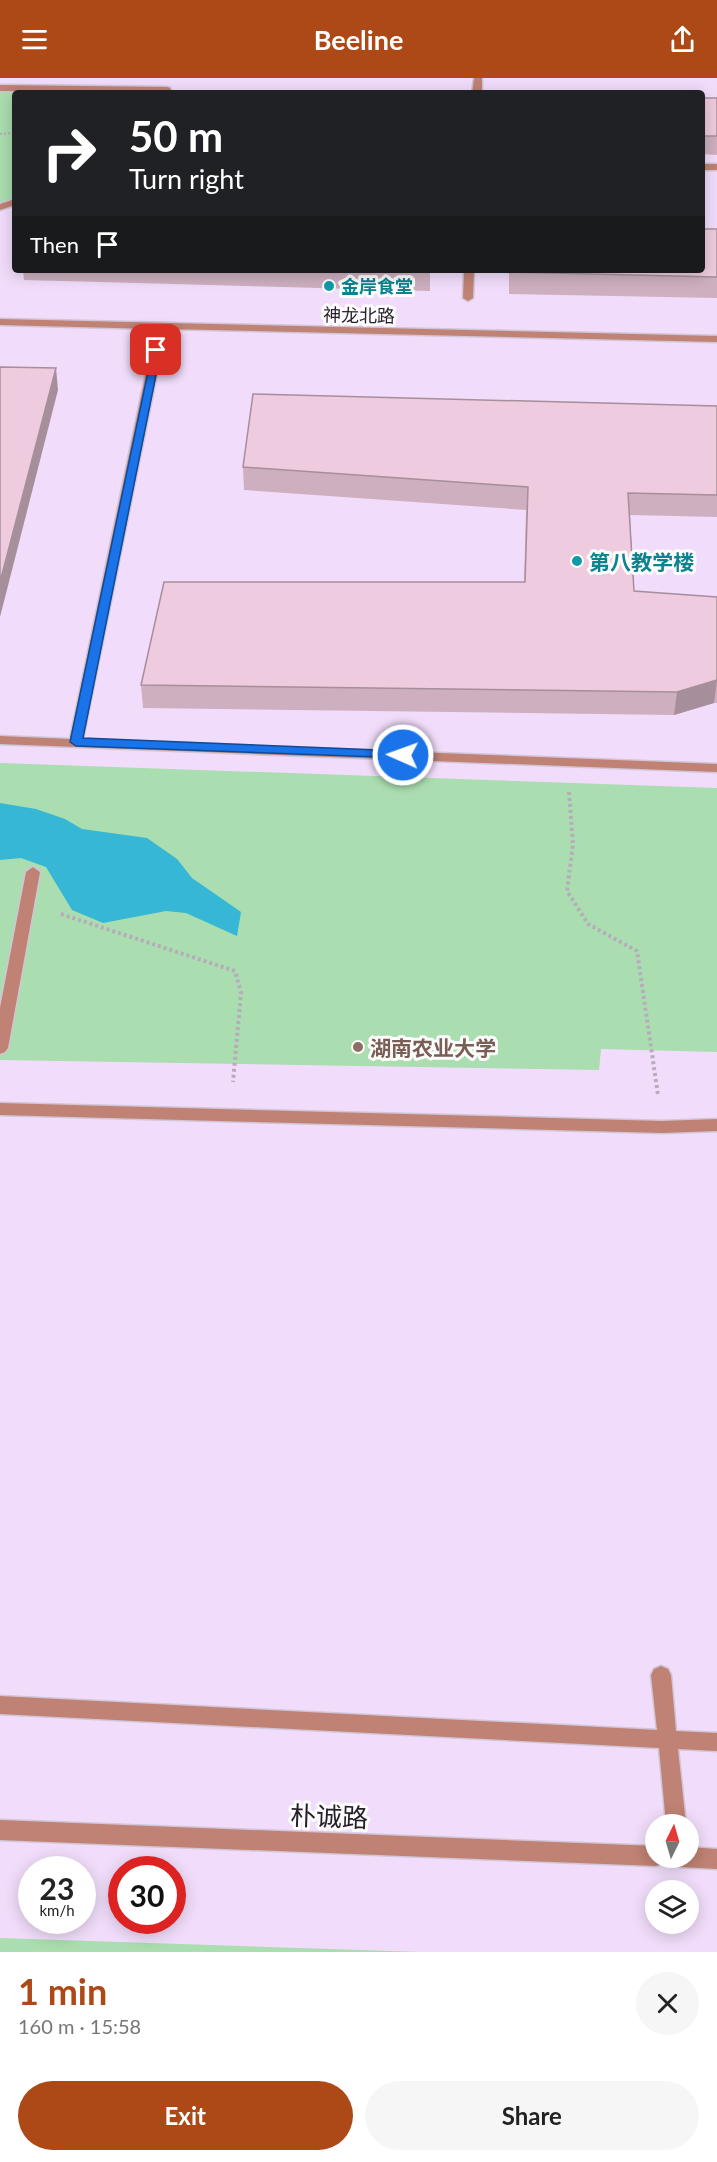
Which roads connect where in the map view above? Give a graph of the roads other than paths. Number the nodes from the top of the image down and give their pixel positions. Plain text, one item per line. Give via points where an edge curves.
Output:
1 (0, 88) edge
2 (167, 90) edge
3 (469, 273) edge
4 (468, 298) dead end
5 (0, 322) edge
6 (161, 327) junction
7 (717, 339) edge
8 (0, 740) edge
9 (76, 742) junction
10 (717, 768) edge
11 (33, 872) dead end
12 (0, 1048) edge
13 (0, 1109) edge
14 (717, 1125) edge
15 (661, 1675) dead end
16 (0, 1705) edge
17 (668, 1741) junction
18 (717, 1742) edge
19 (675, 1814) edge
20 (0, 1830) edge
21 (645, 1856) edge
22 (699, 1858) edge
23 (717, 1858) edge

1 - 2 street
3 - 4 street
5 - 6 street, 神龙北路
6 - 7 street, 神龙北路
6 - 9 street
8 - 9 street
9 - 10 street
11 - 12 street
13 - 14 street
15 - 17 street
16 - 17 street
17 - 18 street
17 - 19 street
20 - 21 street, 朴诚路
22 - 23 street

